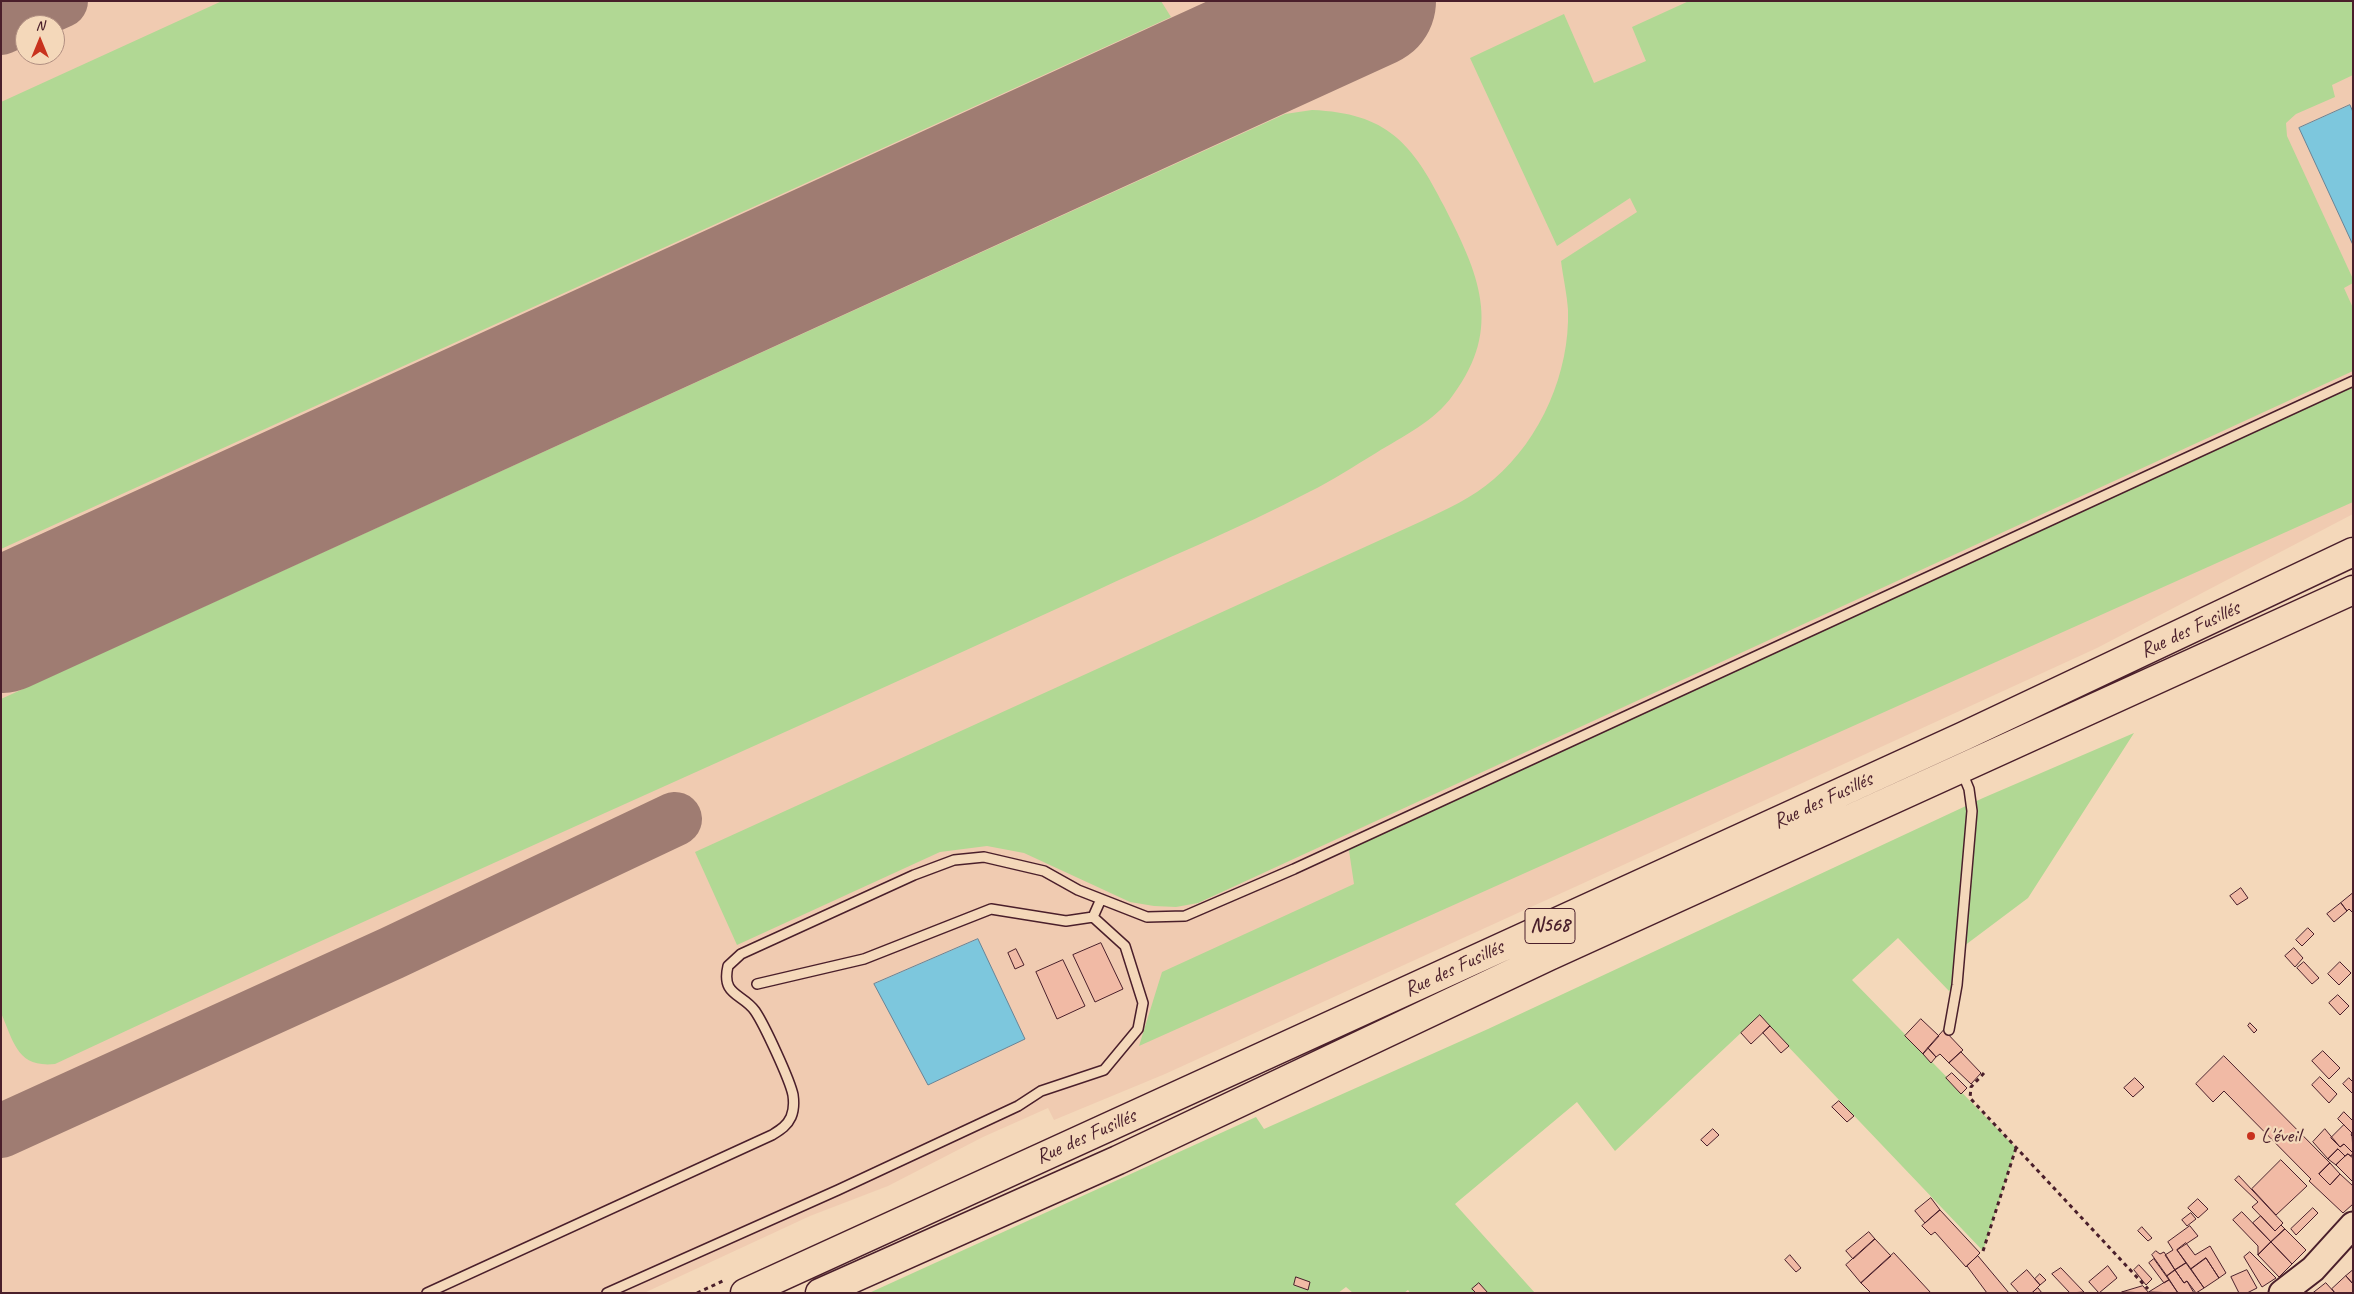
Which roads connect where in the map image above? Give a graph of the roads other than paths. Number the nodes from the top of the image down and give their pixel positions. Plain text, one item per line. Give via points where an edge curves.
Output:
1 (2353, 381) edge
2 (2353, 552) edge
3 (2353, 590) edge
4 (1961, 770) junction
5 (1101, 899) junction
6 (1093, 917) junction
7 (757, 984) dead end
8 (1949, 1030) dead end
9 (2353, 1225) edge
10 (427, 1293) edge
11 (607, 1293) edge
12 (744, 1293) edge
13 (820, 1293) edge
14 (2282, 1293) edge

1 - 5 lane via 1294,869 1185,916 1147,917
2 - 12 highway, Rue des Fusillés / N568 via 1964,736
3 - 4 highway, Rue des Fusillés / N568
4 - 8 lane via 1969,789 1972,811 1957,985
4 - 13 highway, Rue des Fusillés / N568 via 1558,952 1118,1160
5 - 6 lane
5 - 10 lane via 1044,871 984,857 954,860 741,954 728,966 728,984 736,996 756,1013 790,1084 794,1104 792,1117 784,1127
6 - 7 lane via 1066,921 992,909 864,959
6 - 11 lane via 1125,946 1143,1003 1138,1029 1104,1070 1041,1091 1018,1106 838,1190
9 - 14 street via 2313,1269

